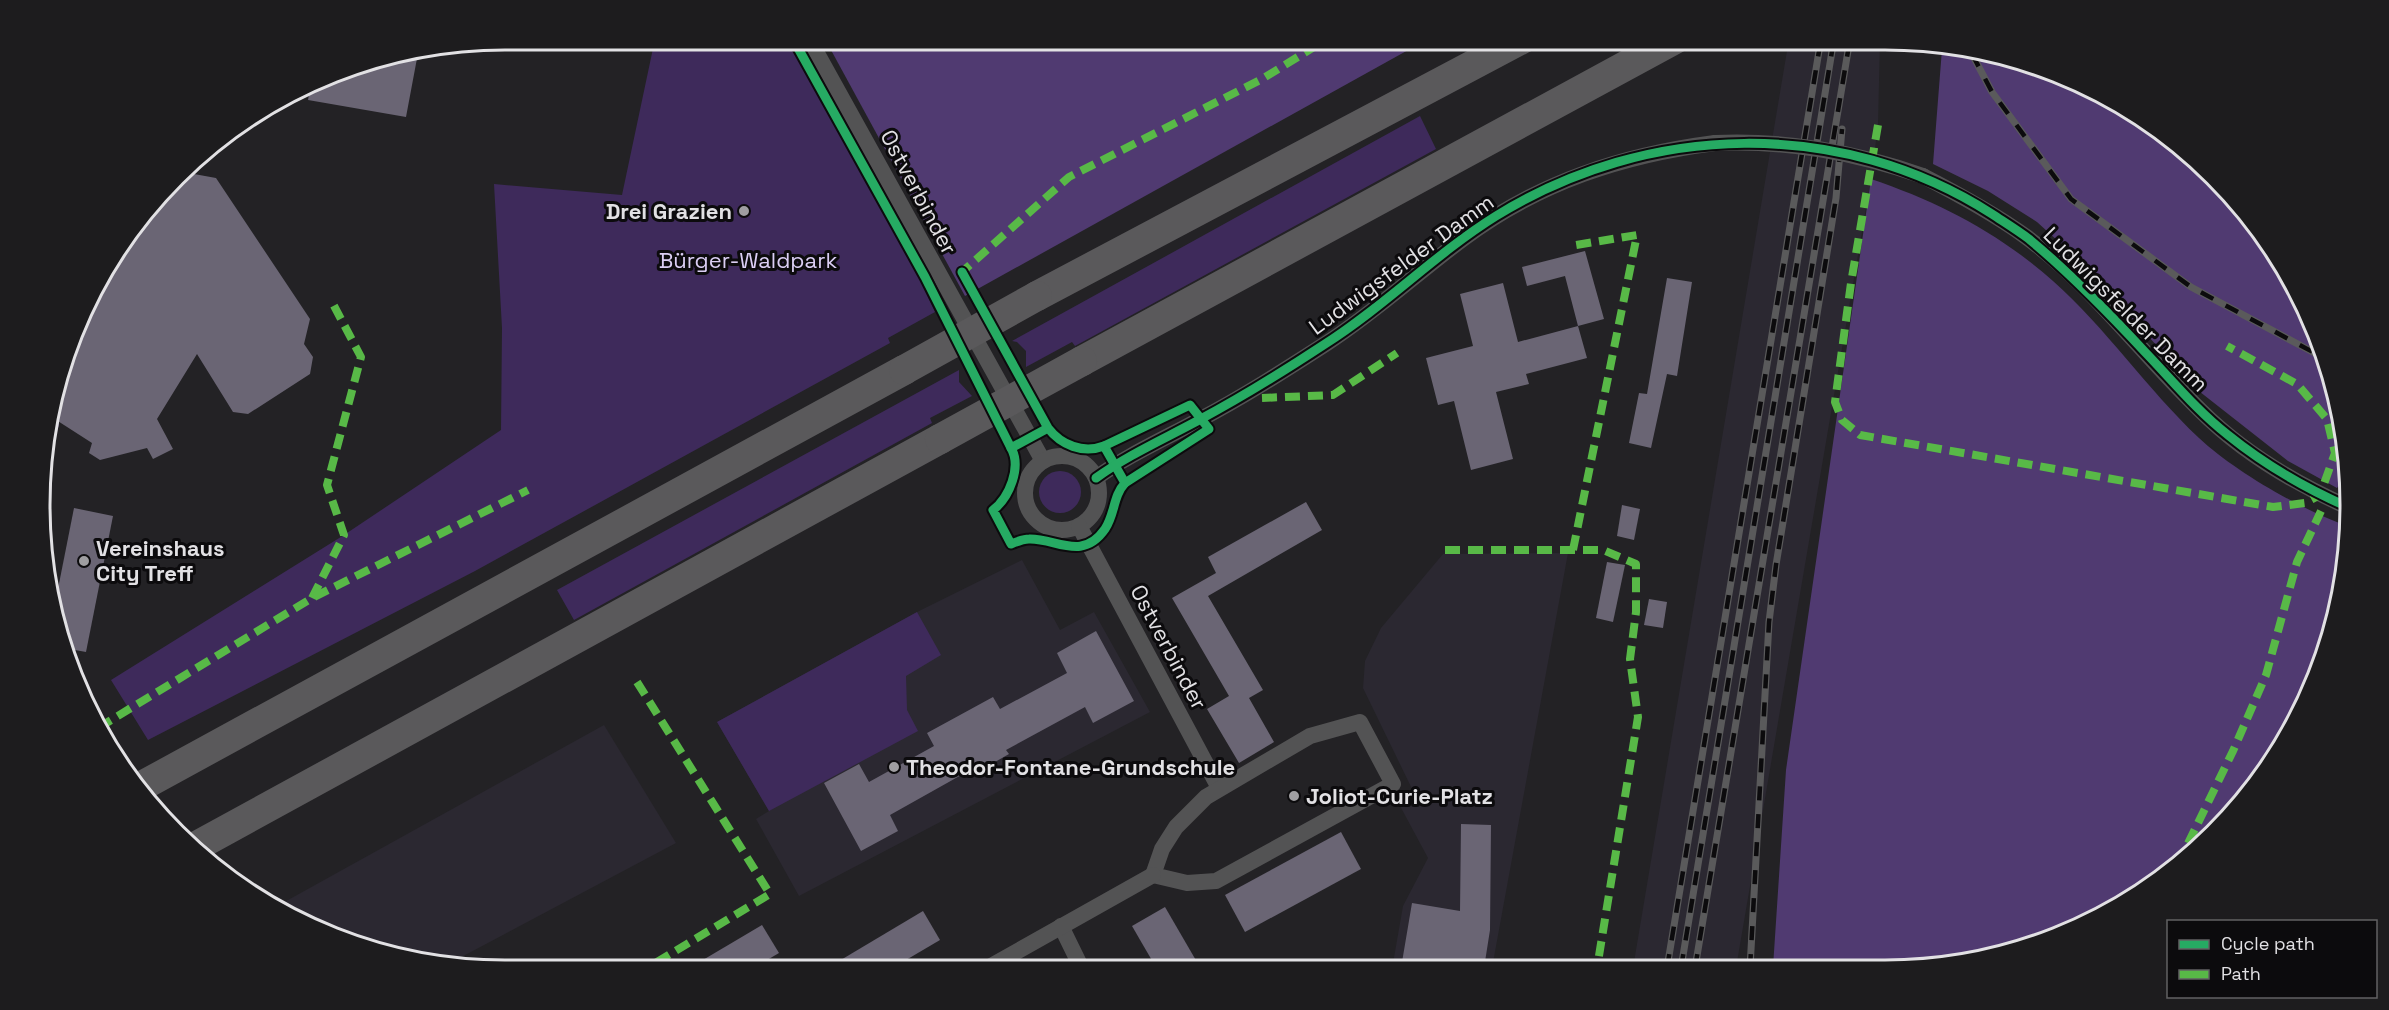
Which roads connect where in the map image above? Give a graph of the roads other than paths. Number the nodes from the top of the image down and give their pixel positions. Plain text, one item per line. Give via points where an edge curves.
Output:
1 (815, 50) edge
2 (1501, 50) edge
3 (1656, 50) edge
4 (1042, 461) junction
5 (1096, 478) junction
6 (2340, 503) edge
7 (1079, 526) junction
8 (146, 784) edge
9 (1219, 788) junction
10 (201, 844) edge
11 (1153, 875) junction
12 (1061, 926) junction
13 (1002, 960) edge
14 (1078, 960) edge

1 - 4 street, Ostverbinder
2 - 8 highway, bridge via 1037,296
3 - 10 highway, bridge
4 - 5 street via 1060,456 1073,458
4 - 7 street via 1027,480 1024,492 1029,510 1040,524 1051,529
5 - 6 street, Ludwigsfelder Damm, bridge via 1330,342 1465,237 1530,196 1614,162 1664,150 1766,142 1864,157 1923,176 1971,201 2026,237 2079,284 2228,435 2288,478
5 - 7 street via 1098,502
7 - 9 street, Ostverbinder
9 - 11 street via 1176,827 1162,849
9 - 11 street via 1310,736 1360,722 1393,784 1216,881 1187,883
11 - 12 street
12 - 13 street
12 - 14 street

